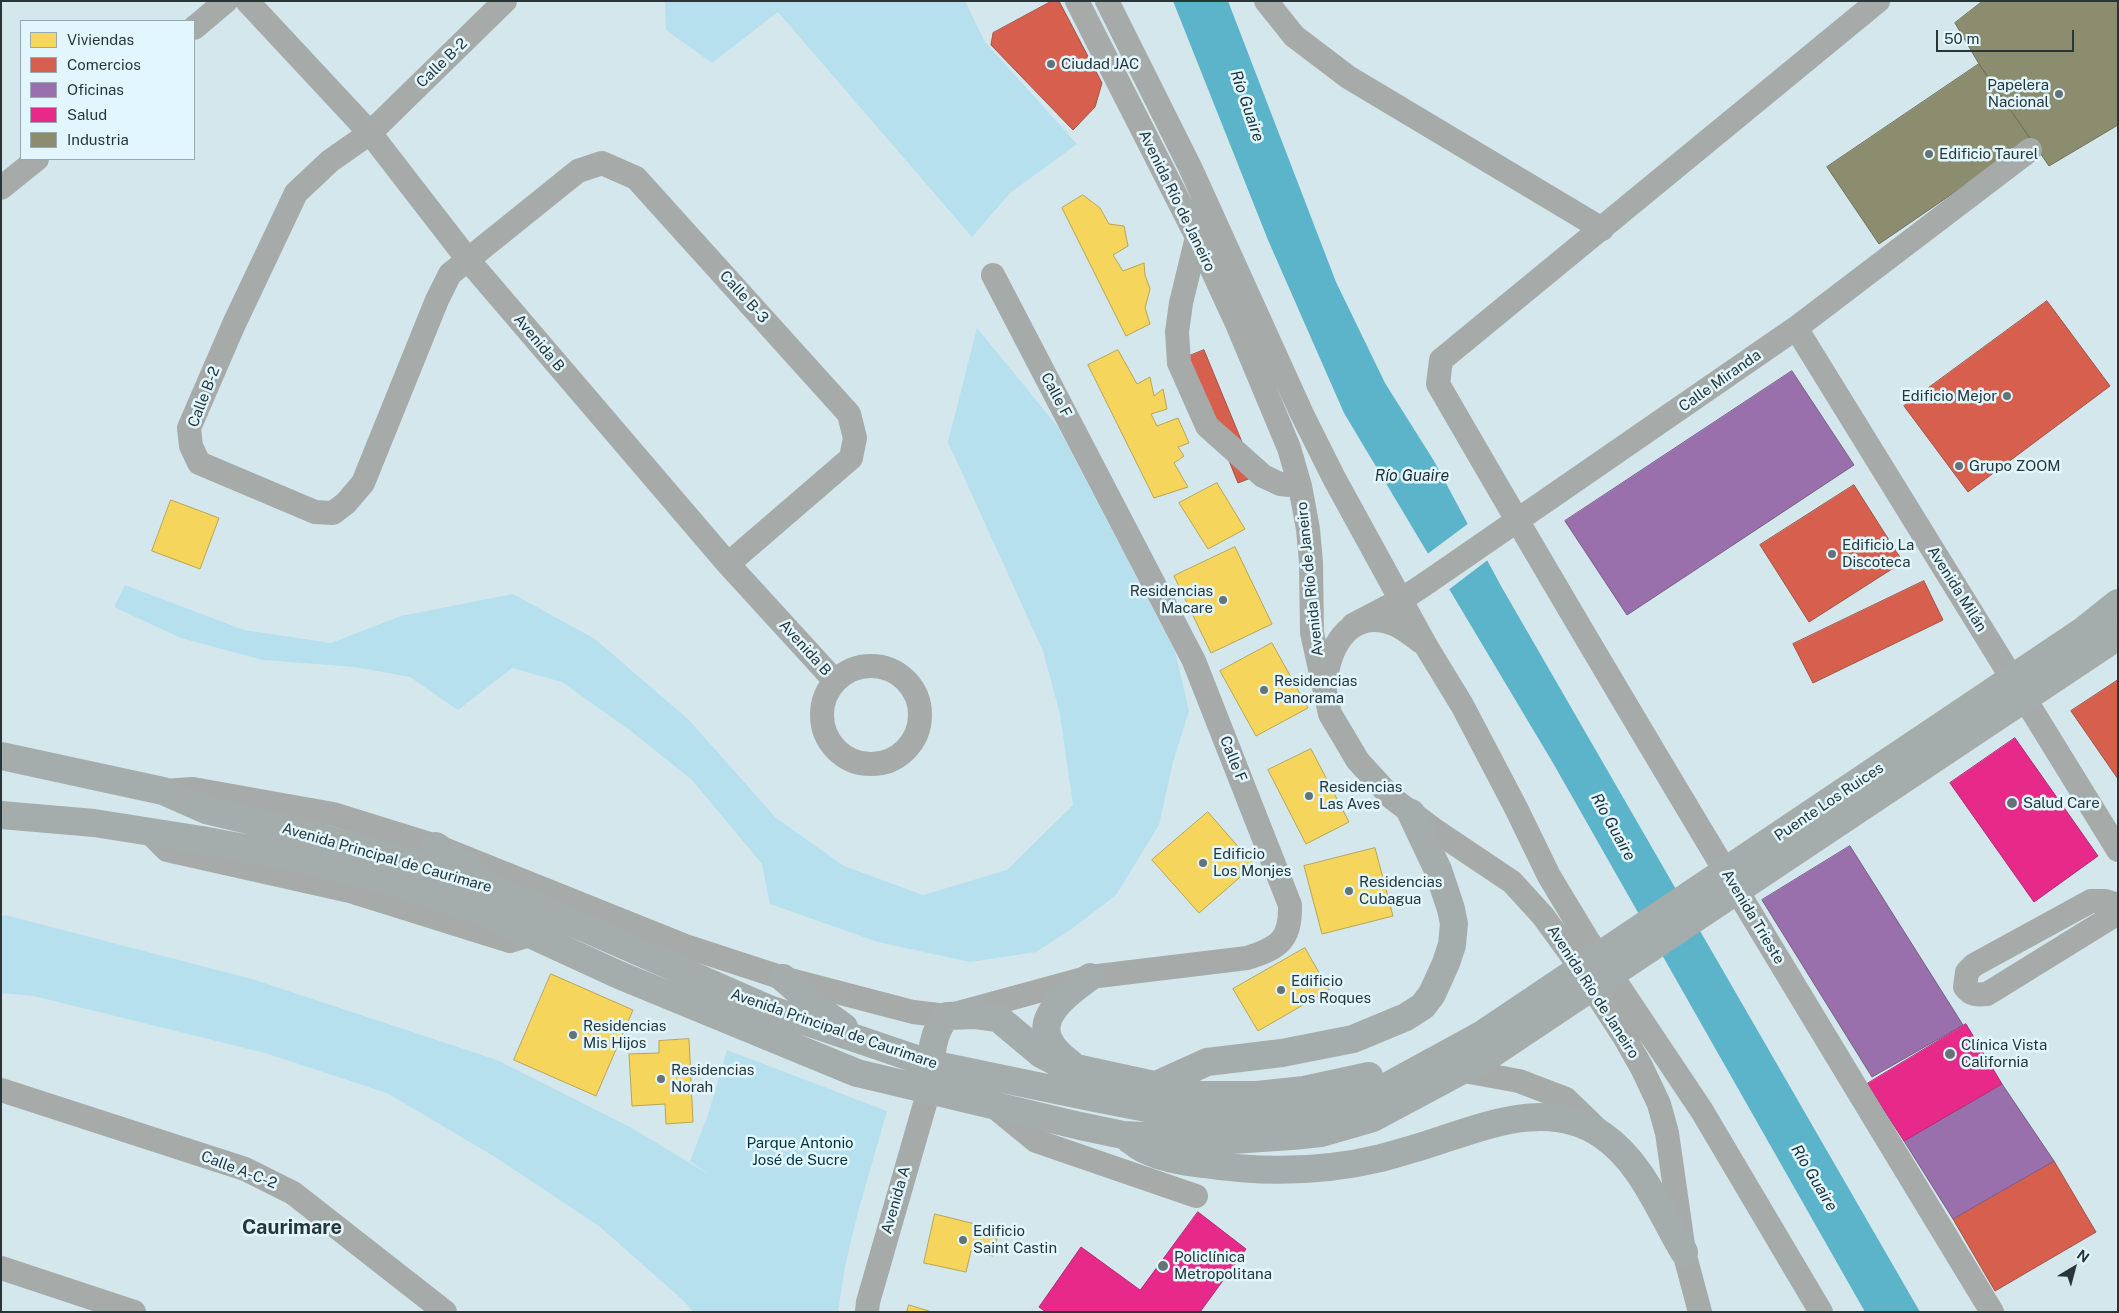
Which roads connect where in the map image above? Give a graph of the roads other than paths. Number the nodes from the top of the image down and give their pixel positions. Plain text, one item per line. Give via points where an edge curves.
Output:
1 (226, 1) edge
2 (247, 1) edge
3 (505, 1) edge
4 (1077, 1) edge
5 (1107, 1) edge
6 (1266, 1) edge
7 (1878, 1) edge
8 (195, 27) edge
9 (370, 133) junction
10 (2030, 150) dead end
11 (36, 160) edge
12 (1, 188) edge
13 (1602, 229) junction
14 (1197, 237) junction
15 (469, 260) junction
16 (993, 275) dead end
17 (1796, 328) junction
18 (1300, 486) junction
19 (1514, 524) junction
20 (728, 564) junction
21 (1401, 600) junction
22 (2118, 603) edge
23 (1353, 625) junction
24 (2117, 636) edge
25 (1426, 646) junction
26 (835, 681) junction
27 (1324, 693) junction
28 (1990, 707) junction
29 (1, 756) edge
30 (1, 768) edge
31 (65, 771) junction
32 (163, 791) junction
33 (1411, 813) junction
34 (1, 814) edge
35 (436, 846) junction
36 (2118, 850) edge
37 (491, 887) junction
38 (2118, 906) edge
39 (2118, 912) edge
40 (662, 963) junction
41 (1090, 977) junction
42 (782, 978) junction
43 (1544, 1007) junction
44 (947, 1016) junction
45 (868, 1044) junction
46 (1430, 1064) junction
47 (1080, 1069) junction
48 (1464, 1071) junction
49 (930, 1077) junction
50 (1154, 1086) junction
51 (1, 1090) edge
52 (992, 1105) junction
53 (1123, 1134) junction
54 (1602, 1134) junction
55 (1196, 1196) dead end
56 (1684, 1252) junction
57 (1, 1268) edge
58 (1816, 1306) edge
59 (134, 1312) edge
60 (445, 1312) edge
61 (867, 1312) edge
62 (1700, 1312) edge
63 (1992, 1312) edge

1 - 8 street
2 - 9 street, Avenida B
3 - 9 street, Calle B-2
4 - 14 street, Avenida Río de Janeiro
5 - 21 street, Avenida Río de Janeiro via 1190,167 1302,414
6 - 13 street via 1294,36 1348,77
7 - 13 street, Avenida Trieste
9 - 15 street, Avenida B
9 - 15 street, Calle B-2 via 330,161 296,193 189,428 191,446 199,463 315,512 334,513 346,504 363,482 450,274
10 - 17 street, Calle Miranda
11 - 12 street
13 - 19 street, Avenida Trieste via 1441,360 1438,384
14 - 18 street, Avenida Río de Janeiro via 1260,377 1289,448
14 - 18 street via 1181,303 1177,332 1179,363 1207,426 1263,476 1280,484
15 - 20 street, Avenida B
15 - 20 street, Calle B-3 via 578,170 602,163 636,178 849,414 855,438 851,458
16 - 41 street, Calle F via 1194,661 1290,905 1291,922 1282,940 1267,952 1247,958
17 - 19 street, Calle Miranda
17 - 36 street, Avenida Milán
18 - 27 street, Avenida Río de Janeiro via 1311,562 1312,633
19 - 21 street, Calle Miranda
19 - 63 street, Avenida Trieste
20 - 26 street, Avenida B
21 - 23 street, Calle Miranda
21 - 25 street, Avenida Río de Janeiro
22 - 28 main road, Puente Los Ruices
23 - 25 street via 1370,621 1395,624
23 - 27 street via 1344,632 1332,652
24 - 28 main road, Puente Los Ruices
25 - 58 street, Avenida Río de Janeiro via 1490,757 1549,876 1702,1111
26 - 26 street, Avenida B via 825,696 822,713 824,731 831,744 844,756 874,764 896,757 910,744 920,721 919,704 913,689 901,676 878,666 868,666 853,669
27 - 33 street, Avenida Río de Janeiro via 1330,714 1358,761 1392,798
28 - 43 main road, Puente Los Ruices
29 - 31 main road, Avenida Principal de Caurimare
30 - 31 main road via 40,776
31 - 32 main road, Avenida Principal de Caurimare
32 - 35 street, Avenida Principal de Caurimare via 192,788 333,814
32 - 37 main road, Avenida Principal de Caurimare via 206,810 312,835
33 - 50 main road via 1438,870 1454,924 1446,963 1423,1006 1400,1020 1353,1039 1282,1053 1207,1062
33 - 56 street, Avenida Río de Janeiro via 1512,882 1570,953 1625,1038 1659,1104 1667,1133
34 - 49 main road, Avenida Principal de Caurimare via 94,823 202,840 308,860 406,886 480,911 619,975 849,1069
35 - 37 main road
35 - 42 street, Avenida Principal de Caurimare via 685,946
37 - 40 main road, Avenida Principal de Caurimare
38 - 39 street via 2092,901 2072,911 1974,965 1967,972 1965,988 1970,993 1987,994
40 - 45 main road, Avenida Principal de Caurimare via 768,1009
40 - 49 main road via 675,981 912,1078
41 - 44 street, Calle F
41 - 47 main road via 1055,1005 1045,1029 1054,1048
42 - 44 street, Avenida Principal de Caurimare via 878,1004
42 - 45 main road
43 - 46 main road, Avenida Principal de Caurimare via 1481,1035
43 - 48 main road, Avenida Principal de Caurimare
44 - 47 main road via 998,1018 1041,1054 1062,1065
44 - 49 main road via 936,1032
45 - 49 main road, Avenida Principal de Caurimare
46 - 49 main road, Avenida Principal de Caurimare via 1365,1096 1316,1109 1258,1117 1167,1112
46 - 50 main road via 1411,1062 1344,1083 1257,1095 1200,1095
47 - 50 main road
48 - 53 main road, Avenida Principal de Caurimare via 1373,1118 1322,1133 1232,1140
48 - 54 street via 1519,1081 1566,1099
49 - 52 main road, Avenida Principal de Caurimare
49 - 61 street, Avenida A
51 - 60 street, Calle A-C-2 via 245,1169 293,1192
52 - 53 main road, Avenida Principal de Caurimare
52 - 55 street via 1036,1141
53 - 54 main road via 1145,1150 1172,1160 1278,1170 1328,1168 1378,1158 1496,1122 1525,1117 1555,1117
54 - 56 main road via 1638,1172
56 - 62 street, Avenida Río de Janeiro
57 - 59 street

